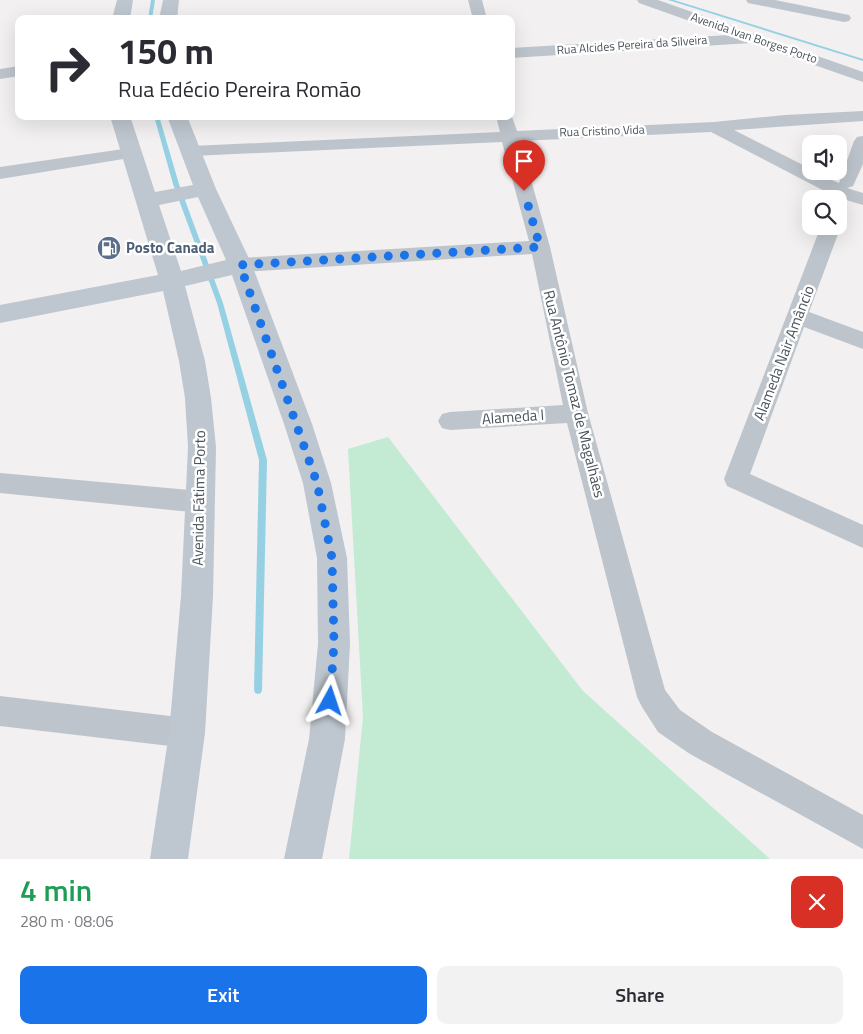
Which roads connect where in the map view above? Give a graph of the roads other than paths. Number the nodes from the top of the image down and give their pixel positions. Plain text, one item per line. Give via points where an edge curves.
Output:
1 (125, 0) edge
2 (171, 0) edge
3 (475, 0) edge
4 (644, 0) edge
5 (753, 0) edge
6 (796, 0) edge
7 (122, 15) edge
8 (169, 15) edge
9 (479, 15) edge
10 (753, 38) junction
11 (515, 53) edge
12 (15, 72) edge
13 (0, 74) edge
14 (863, 77) edge
15 (863, 116) edge
16 (121, 120) edge
17 (179, 120) edge
18 (785, 120) junction
19 (506, 126) edge
20 (714, 127) junction
21 (863, 141) edge
22 (192, 151) junction
23 (130, 153) junction
24 (766, 154) junction
25 (0, 174) edge
26 (198, 190) junction
27 (837, 190) edge
28 (844, 190) edge
29 (847, 194) edge
30 (153, 199) junction
31 (863, 199) edge
32 (828, 235) edge
33 (540, 247) junction
34 (230, 267) junction
35 (173, 276) junction
36 (0, 294) edge
37 (0, 314) edge
38 (798, 316) junction
39 (863, 340) edge
40 (576, 413) junction
41 (450, 421) dead end
42 (0, 483) edge
43 (201, 502) junction
44 (863, 537) edge
45 (0, 711) edge
46 (187, 734) junction
47 (863, 833) edge
48 (169, 859) edge
49 (303, 859) edge

1 - 7 main road
2 - 8 main road
3 - 9 street
4 - 10 street, Avenida Ivan Borges Porto
5 - 6 street via 850,21
10 - 11 street, Rua Alcides Pereira da Silveira
10 - 14 street, Avenida Ivan Borges Porto
12 - 13 street
15 - 18 street, Rua Cristino Vida
16 - 23 main road, Avenida Fátima Porto
17 - 22 main road
18 - 20 street, Rua Cristino Vida
18 - 24 street via 770,138
19 - 20 street, Rua Cristino Vida
19 - 22 street, Rua Cristino Vida
19 - 33 street, Rua Antônio Tomaz de Magalhães
20 - 24 street
21 - 28 street
22 - 26 main road
23 - 25 street
23 - 30 main road, Avenida Fátima Porto
24 - 27 street
26 - 30 main road
26 - 34 main road
29 - 31 street
30 - 35 main road, Avenida Fátima Porto
32 - 38 street, Alameda Nair Amâncio
33 - 34 street
33 - 40 street, Rua Antônio Tomaz de Magalhães
34 - 35 main road
34 - 49 main road via 317,483 332,558 334,644 327,739
35 - 36 main road
35 - 37 main road
35 - 43 main road, Avenida Fátima Porto via 198,398 202,447
38 - 39 street
38 - 44 street, Alameda Nair Amâncio via 736,479
40 - 41 street, Alameda I
40 - 47 street, Rua Antônio Tomaz de Magalhães via 652,697 669,721 701,743
42 - 43 street
43 - 46 main road, Avenida Fátima Porto
45 - 46 street
46 - 48 main road, Avenida Fátima Porto

